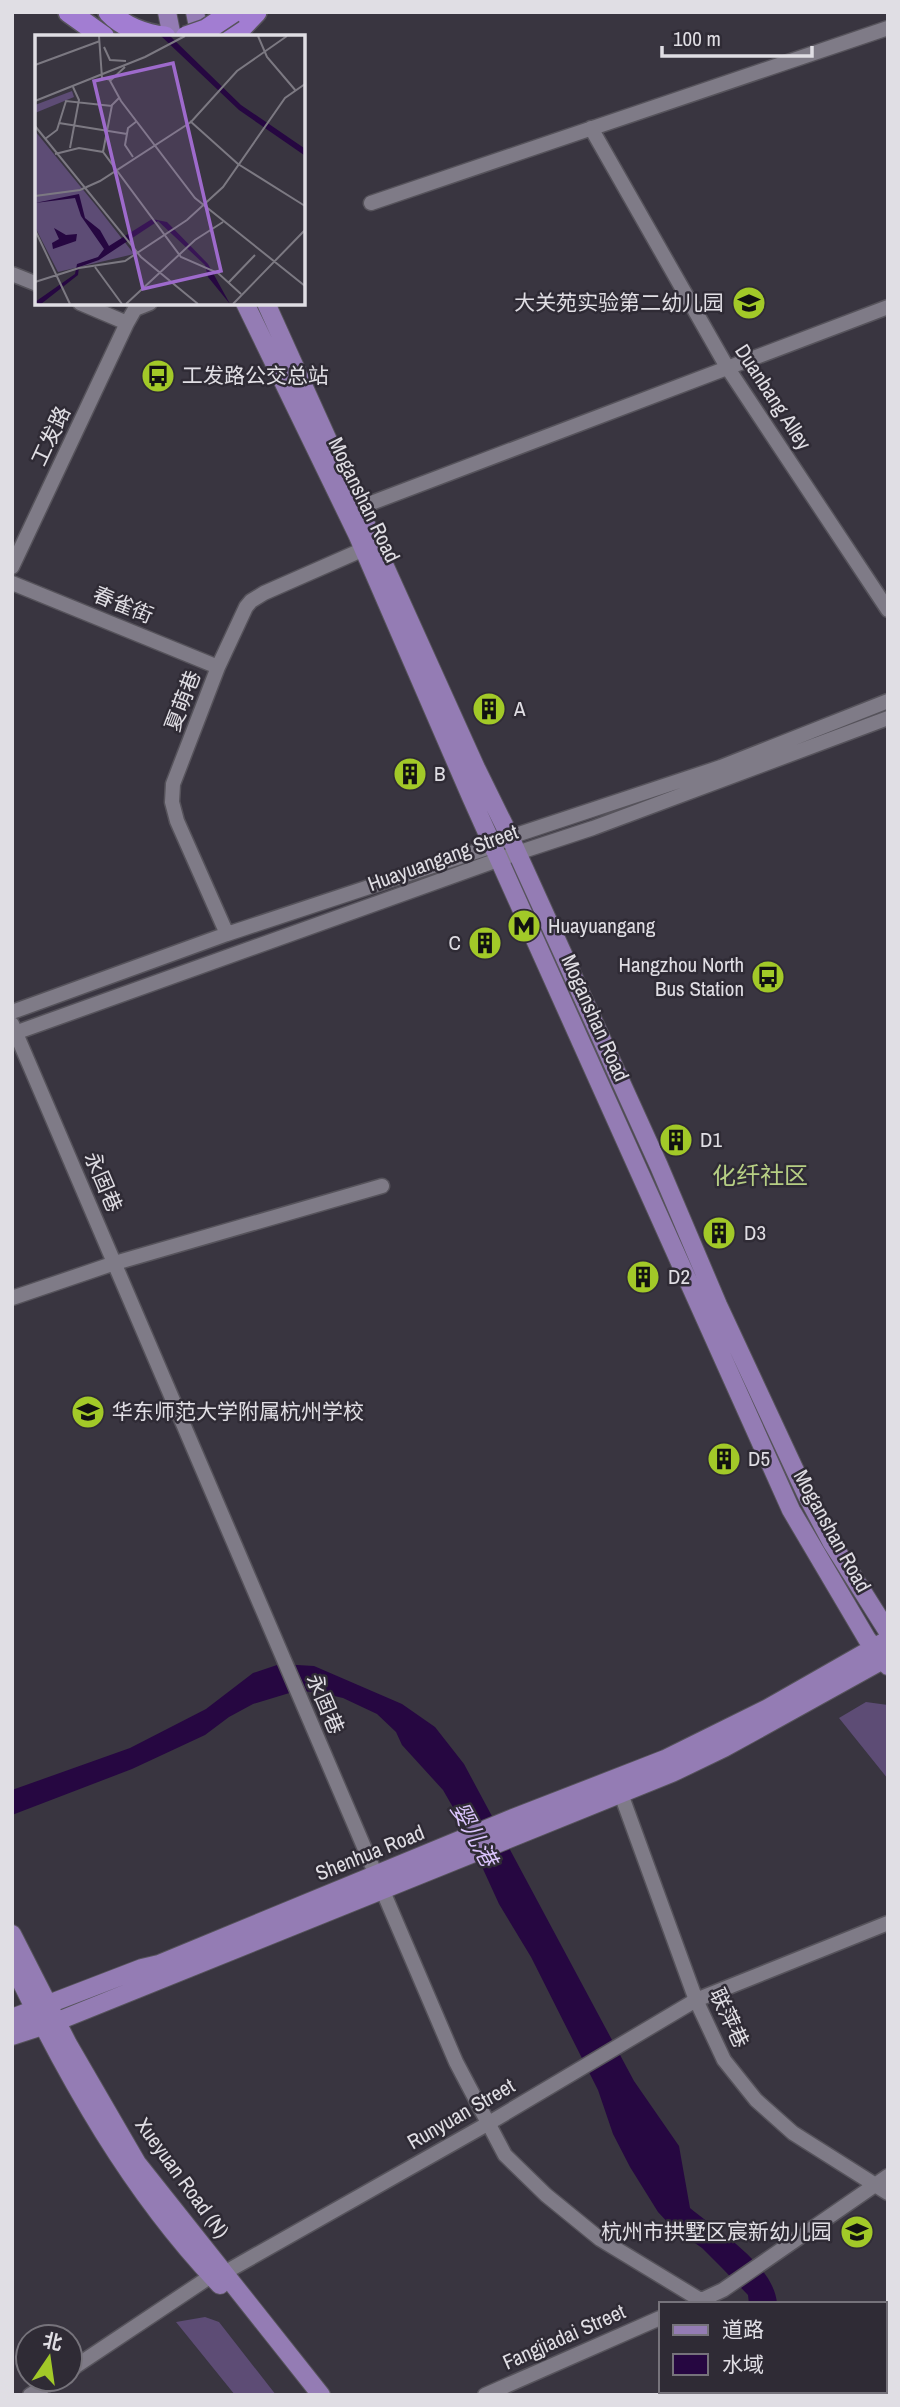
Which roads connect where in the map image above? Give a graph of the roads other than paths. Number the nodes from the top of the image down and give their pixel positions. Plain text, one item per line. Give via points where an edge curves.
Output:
1 (69, 12) edge
2 (109, 12) edge
3 (167, 12) edge
4 (195, 12) edge
5 (233, 12) edge
6 (256, 12) edge
7 (888, 28) edge
8 (101, 35) edge
9 (157, 35) edge
10 (172, 35) edge
11 (192, 35) edge
12 (200, 35) edge
13 (234, 35) edge
14 (591, 128) junction
15 (371, 203) dead end
16 (12, 274) edge
17 (35, 283) edge
18 (82, 304) edge
19 (148, 304) edge
20 (245, 304) edge
21 (266, 304) edge
22 (888, 307) edge
23 (127, 323) junction
24 (727, 367) junction
25 (358, 508) junction
26 (364, 550) junction
27 (12, 567) edge
28 (12, 583) edge
29 (888, 610) edge
30 (218, 667) junction
31 (888, 701) edge
32 (888, 719) edge
33 (505, 849) junction
34 (227, 934) junction
35 (12, 1012) edge
36 (14, 1030) edge
37 (382, 1186) dead end
38 (115, 1263) junction
39 (12, 1298) edge
40 (888, 1632) edge
41 (884, 1655) edge
42 (621, 1794) junction
43 (511, 1828) junction
44 (380, 1882) junction
45 (888, 1923) edge
46 (12, 1934) edge
47 (12, 1963) edge
48 (696, 2000) junction
49 (47, 2016) junction
50 (12, 2018) edge
51 (12, 2036) edge
52 (489, 2123) junction
53 (888, 2176) edge
54 (881, 2189) edge
55 (217, 2274) junction
56 (701, 2302) edge
57 (659, 2318) edge
58 (84, 2361) edge
59 (308, 2395) edge
60 (321, 2395) edge
61 (485, 2395) edge

1 - 8 highway
2 - 9 highway via 134,29
3 - 10 main road
4 - 12 main road
5 - 11 highway, bridge
6 - 13 highway
7 - 14 street
14 - 15 street
14 - 24 street, Duanbang Alley
16 - 17 street
18 - 23 street
19 - 23 street, 工发路 via 135,309
20 - 26 main road, Moganshan Road
21 - 25 main road, Moganshan Road
22 - 24 street
23 - 27 street, 工发路
24 - 25 street
24 - 29 street, Duanbang Alley
25 - 33 main road, Moganshan Road via 471,755
26 - 30 street, 夏萌巷 via 251,601
26 - 33 main road, Moganshan Road
28 - 30 street, 春雀街
30 - 34 street, 夏萌巷 via 173,784 172,802
31 - 33 street, Huayuangang Street
32 - 33 street, Huayuangang Street via 593,828
33 - 34 street, Huayuangang Street
33 - 36 street, Huayuangang Street
33 - 40 main road, Moganshan Road via 659,1166 800,1482
33 - 41 main road, Moganshan Road via 791,1510
34 - 35 street, Huayuangang Street
36 - 38 street, 永固巷
37 - 38 street
38 - 39 street
38 - 44 street, 永固巷
41 - 42 main road, Shenhua Road via 724,1748
41 - 43 main road, Shenhua Road
42 - 43 main road, Shenhua Road
42 - 48 street, 联萍巷
43 - 44 main road, Shenhua Road
44 - 49 main road, Shenhua Road via 142,1968
44 - 52 street, 永固巷 via 457,2062
45 - 48 street, Runyuan Street
46 - 49 main road, Xueyuan Road (N)
47 - 49 main road, Xueyuan Road (N)
48 - 52 street, Runyuan Street
48 - 54 street, 联萍巷 via 724,2060 756,2100 793,2133
49 - 50 main road, Shenhua Road
49 - 51 main road, Shenhua Road
49 - 55 main road, Xueyuan Road (N) via 115,2152 167,2225
52 - 55 street, Runyuan Street
52 - 56 street, 永固巷 via 505,2155 546,2195 600,2239
53 - 54 street
54 - 56 street
55 - 58 street, Runyuan Street
55 - 59 main road, Xueyuan Road (N)
55 - 60 main road, Xueyuan Road (N)
57 - 61 street, Fangjiadai Street

